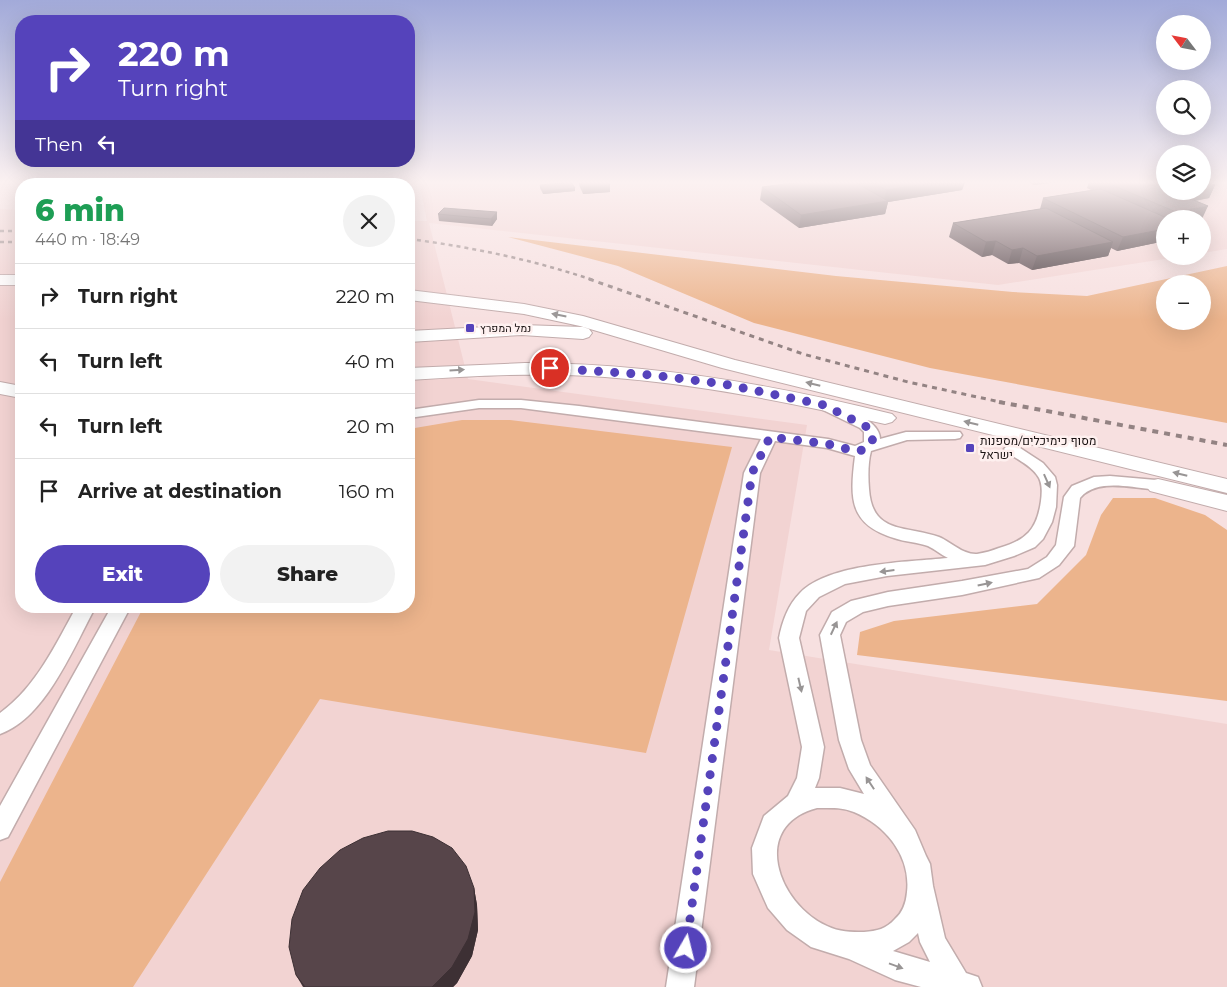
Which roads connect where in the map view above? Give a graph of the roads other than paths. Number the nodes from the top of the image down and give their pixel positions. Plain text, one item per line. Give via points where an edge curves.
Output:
1 (0, 280) edge
2 (15, 280) edge
3 (415, 296) edge
4 (415, 337) edge
5 (729, 364) junction
6 (415, 374) edge
7 (824, 405) junction
8 (415, 413) edge
9 (954, 435) junction
10 (770, 437) junction
11 (1012, 449) junction
12 (863, 450) junction
13 (1150, 484) junction
14 (1227, 486) edge
15 (1194, 495) junction
16 (1227, 503) edge
17 (1227, 510) edge
18 (920, 538) junction
19 (974, 560) junction
20 (916, 568) junction
21 (83, 613) edge
22 (118, 613) edge
23 (0, 725) edge
24 (796, 804) junction
25 (0, 828) edge
26 (906, 838) junction
27 (922, 888) junction
28 (851, 946) junction
29 (963, 986) edge
30 (680, 987) edge

1 - 2 street
5 -> 3 street via 615,329 560,316
4 - 5 street via 522,330 562,331 603,336
14 -> 5 street
6 -> 7 street via 513,368 602,371 724,384
7 - 9 street
7 - 12 street via 869,428 873,438
8 - 10 street via 479,404 521,404
9 - 11 street
9 - 12 street via 906,436
10 - 12 street
10 - 30 street via 752,473
11 - 13 street
11 -> 19 street via 1041,469 1050,482 1045,522 1028,544
12 - 18 street via 861,498 868,518 882,528
13 - 15 street
26 -> 13 street via 860,769 850,740 830,635 839,617 858,606 888,599 1033,574 1053,561 1065,546 1072,497 1078,490 1094,482
15 - 16 street
15 - 17 street
18 - 19 street
18 - 20 street via 926,549
19 - 20 street
20 -> 24 street via 846,578 818,589 801,603 791,622 789,638 813,747 808,778
21 - 23 street via 31,698
22 - 25 street
24 - 26 street via 817,798 840,798 863,804 886,818
24 - 28 street via 780,816 768,834 764,855 767,879 778,902 796,922 822,939
26 - 27 street via 918,862
27 - 28 street via 916,912 902,932 879,944
27 - 29 street via 933,942
28 -> 29 street via 895,966

